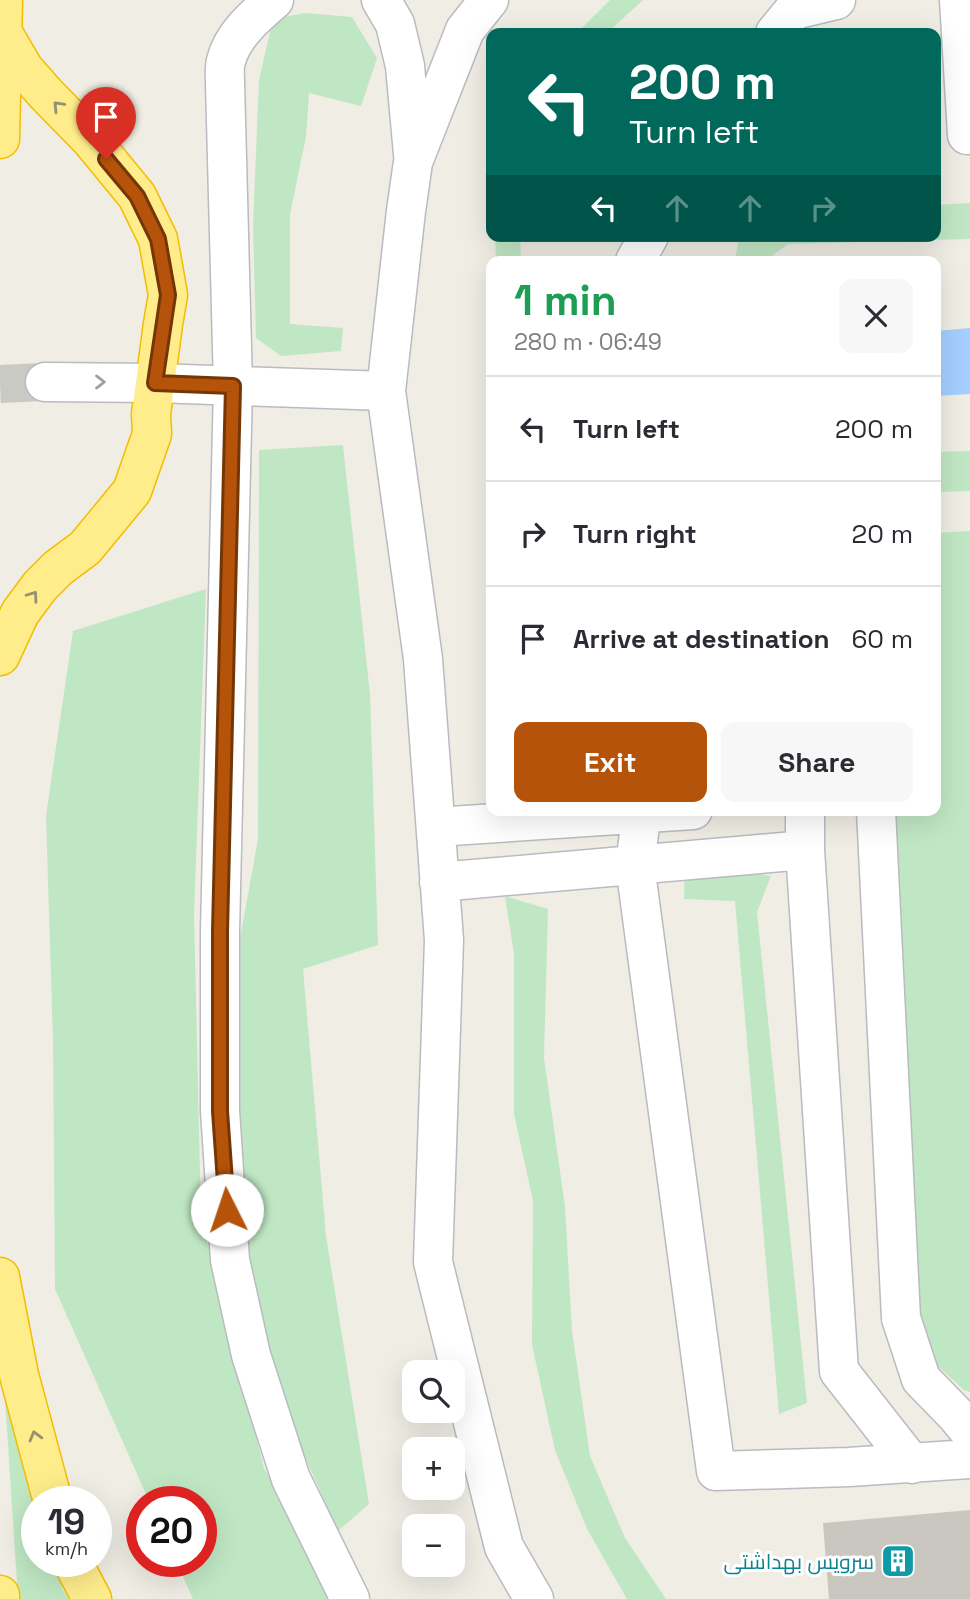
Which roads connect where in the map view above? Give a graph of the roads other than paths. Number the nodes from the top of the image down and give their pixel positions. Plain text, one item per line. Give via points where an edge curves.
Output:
1 (274, 0) edge
2 (381, 0) edge
3 (489, 0) edge
4 (836, 0) edge
5 (959, 0) edge
6 (3, 16) edge
7 (779, 28) edge
8 (967, 135) dead end
9 (0, 139) edge
10 (414, 162) junction
11 (45, 382) tunnel mouth
12 (155, 383) junction
13 (233, 386) junction
14 (386, 391) junction
15 (0, 656) edge
16 (587, 816) edge
17 (641, 816) edge
18 (805, 816) edge
19 (876, 816) edge
20 (436, 827) junction
21 (805, 850) junction
22 (635, 865) junction
23 (439, 883) junction
24 (0, 1277) edge
25 (970, 1432) edge
26 (970, 1459) edge
27 (912, 1464) junction
28 (48, 1486) edge
29 (80, 1577) edge
30 (92, 1599) edge
31 (349, 1599) edge
32 (534, 1599) edge

1 - 13 street via 235,40 225,61
2 - 10 street via 395,24 405,66
3 - 10 street via 465,30
4 - 7 street via 794,10
5 - 8 street
6 - 9 highway
12 -> 6 highway via 168,295 158,239 137,196 24,69
10 - 14 street
11 -> 12 street
12 - 13 street
15 -> 12 highway via 20,613 40,586 86,548 132,491 152,434
13 - 14 street
13 - 31 street via 220,931 220,1111 230,1260 251,1355 291,1479
14 - 20 street via 423,659
16 - 20 street
17 - 22 street
18 - 21 street
19 - 25 street via 901,1318 921,1379
20 - 23 street
21 - 22 street
21 - 27 street via 839,1371
22 - 23 street
22 - 27 street via 716,1471
23 - 32 street via 444,940 433,1262 504,1547
28 -> 24 highway
26 - 27 street
29 - 30 highway

